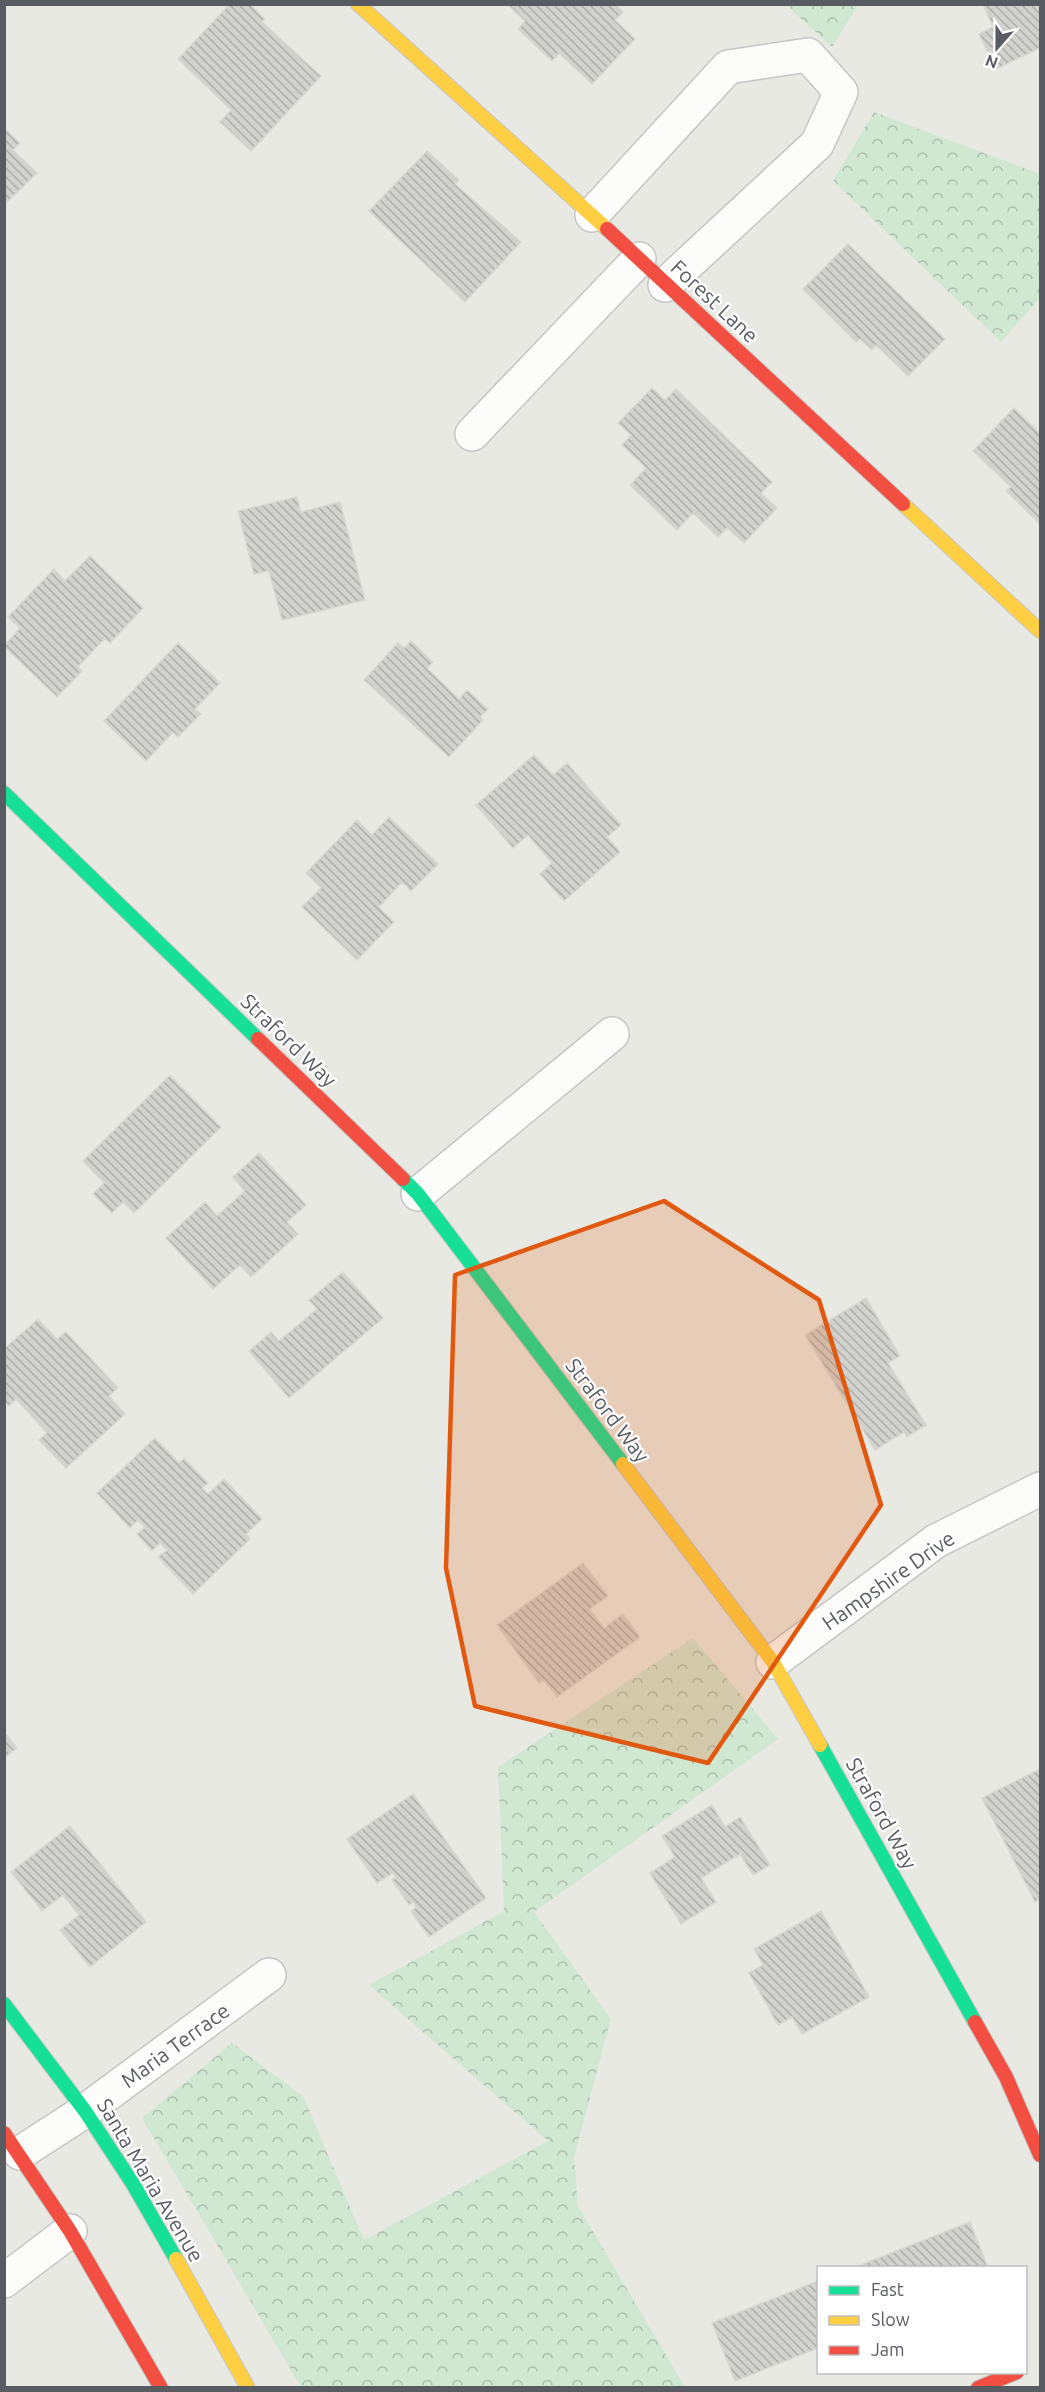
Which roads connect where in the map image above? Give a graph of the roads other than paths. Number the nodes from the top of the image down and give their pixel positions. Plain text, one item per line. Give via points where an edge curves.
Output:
1 (358, 4) edge
2 (592, 215) junction
3 (639, 259) junction
4 (665, 285) junction
5 (472, 434) dead end
6 (1041, 631) edge
7 (4, 793) edge
8 (612, 1034) dead end
9 (418, 1194) junction
10 (1041, 1489) edge
11 (773, 1662) junction
12 (269, 1975) dead end
13 (4, 2004) edge
14 (85, 2111) junction
15 (12, 2143) edge
16 (1041, 2156) edge
17 (70, 2231) junction
18 (4, 2281) edge
19 (1014, 2374) edge
20 (161, 2388) edge
21 (248, 2388) edge
22 (978, 2388) edge

1 - 2 street, Forest Lane
2 - 3 street, Forest Lane
2 - 4 street via 728,67 808,55 841,92 817,144
3 - 4 street, Forest Lane
3 - 5 street
4 - 6 street, Forest Lane
7 - 9 street, Straford Way
8 - 9 street
9 - 11 street, Straford Way
10 - 11 street, Hampshire Drive via 936,1541
11 - 16 street, Straford Way via 1006,2078
12 - 14 street, Maria Terrace
13 - 14 street, Santa Maria Avenue
14 - 15 street, Maria Terrace
14 - 21 street, Santa Maria Avenue via 133,2184
15 - 17 street
17 - 18 street
17 - 20 street
19 - 22 street

